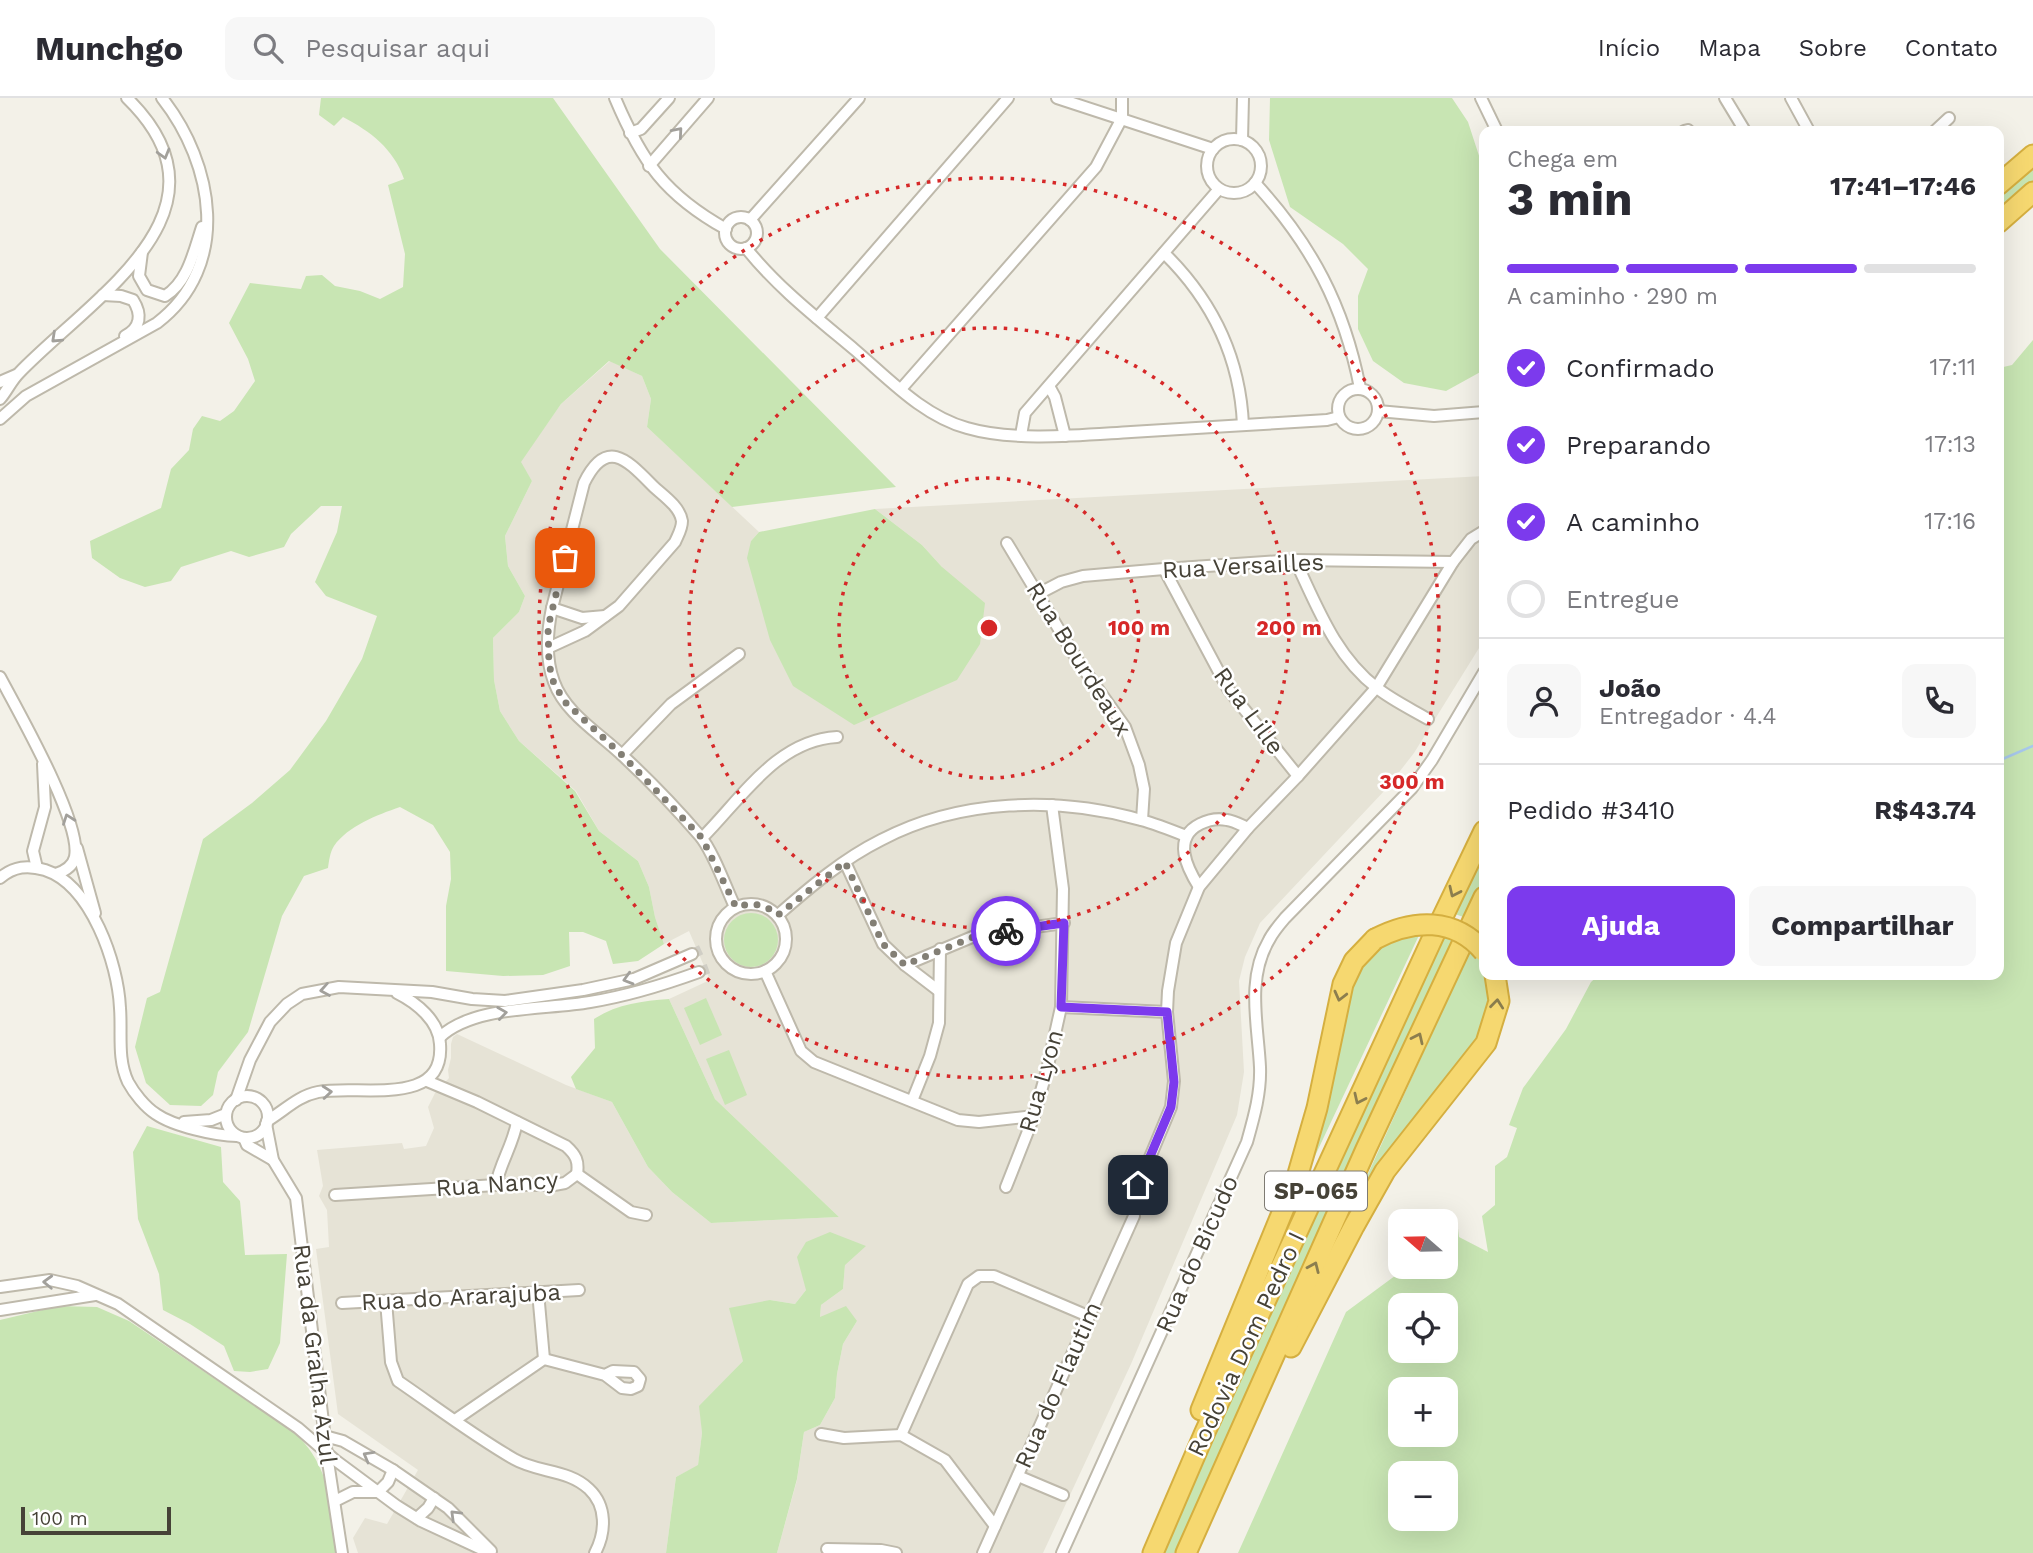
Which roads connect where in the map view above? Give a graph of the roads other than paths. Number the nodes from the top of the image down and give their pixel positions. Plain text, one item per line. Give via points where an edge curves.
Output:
1 (127, 98) edge
2 (162, 98) edge
3 (615, 98) edge
4 (669, 98) edge
5 (708, 98) edge
6 (859, 98) edge
7 (1008, 98) edge
8 (1057, 98) edge
9 (1122, 98) edge
10 (1243, 98) edge
11 (1725, 98) edge
12 (1791, 98) edge
13 (1483, 99) edge
14 (1122, 118) junction
15 (1949, 118) dead end
16 (1495, 126) edge
17 (1742, 126) edge
18 (1806, 126) edge
19 (1940, 126) edge
20 (630, 133) junction
21 (1242, 140) junction
22 (1213, 149) junction
23 (2033, 155) edge
24 (649, 166) junction
25 (2004, 180) edge
26 (1255, 183) junction
27 (1219, 189) junction
28 (2033, 192) edge
29 (208, 206) junction
30 (2004, 218) edge
31 (750, 220) junction
32 (726, 229) junction
33 (746, 248) junction
34 (142, 252) junction
35 (1164, 253) junction
36 (103, 295) junction
37 (817, 318) junction
38 (79, 366) junction
39 (16, 375) junction
40 (0, 382) edge
41 (1049, 386) junction
42 (1360, 388) junction
43 (901, 389) junction
44 (0, 399) edge
45 (1378, 411) junction
46 (1479, 412) edge
47 (1339, 417) junction
48 (0, 419) edge
49 (1243, 425) junction
50 (1021, 435) junction
51 (1065, 436) junction
52 (1479, 534) edge
53 (1007, 543) dead end
54 (1294, 561) junction
55 (1453, 562) junction
56 (1164, 569) junction
57 (1038, 594) junction
58 (552, 608) junction
59 (607, 615) junction
60 (548, 648) junction
61 (739, 654) dead end
62 (0, 677) edge
63 (1479, 680) edge
64 (1376, 688) junction
65 (1428, 719) dead end
66 (837, 737) dead end
67 (622, 755) junction
68 (42, 758) junction
69 (1298, 776) junction
70 (1052, 806) junction
71 (1142, 820) junction
72 (1248, 828) junction
73 (1186, 836) junction
74 (702, 838) junction
75 (75, 841) junction
76 (1479, 841) edge
77 (845, 862) junction
78 (37, 868) junction
79 (56, 874) junction
80 (0, 877) edge
81 (1199, 887) junction
82 (736, 907) junction
83 (1479, 908) edge
84 (778, 915) junction
85 (98, 923) junction
86 (1064, 923) junction
87 (716, 942) junction
88 (1479, 947) edge
89 (705, 948) tunnel mouth
90 (940, 949) junction
91 (692, 954) tunnel mouth
92 (725, 963) junction
93 (905, 965) junction
94 (713, 967) tunnel mouth
95 (765, 971) junction
96 (699, 972) tunnel mouth
97 (1496, 980) edge
98 (393, 990) junction
99 (939, 991) junction
100 (1061, 1007) junction
101 (1167, 1012) junction
102 (440, 1037) junction
103 (427, 1081) junction
104 (236, 1100) junction
105 (912, 1101) junction
106 (226, 1115) junction
107 (1034, 1116) junction
108 (178, 1122) junction
109 (267, 1122) junction
110 (517, 1122) junction
111 (241, 1137) junction
112 (273, 1160) junction
113 (577, 1174) junction
114 (496, 1185) junction
115 (1138, 1185) dead end
116 (1006, 1187) dead end
117 (335, 1195) dead end
118 (646, 1215) dead end
119 (1134, 1216) dead end
120 (0, 1287) edge
121 (579, 1290) dead end
122 (538, 1292) junction
123 (95, 1295) junction
124 (386, 1301) junction
125 (342, 1303) dead end
126 (0, 1310) edge
127 (1088, 1316) junction
128 (544, 1359) junction
129 (605, 1375) dead end
130 (455, 1420) junction
131 (299, 1429) junction
132 (821, 1434) dead end
133 (901, 1435) junction
134 (326, 1437) junction
135 (327, 1453) junction
136 (393, 1470) junction
137 (1018, 1476) junction
138 (378, 1492) junction
139 (1063, 1495) dead end
140 (434, 1498) junction
141 (335, 1501) junction
142 (416, 1518) junction
143 (995, 1526) junction
144 (1197, 1528) junction
145 (827, 1549) dead end
146 (342, 1553) edge
147 (491, 1553) edge
148 (595, 1553) edge
149 (896, 1553) edge
150 (983, 1553) edge
151 (1062, 1553) edge
152 (1151, 1553) edge
153 (1186, 1553) edge

1 -> 34 street via 158,136 169,171 166,208
2 - 29 street via 195,153
3 - 20 street
4 - 20 street via 641,129
24 -> 5 street
6 - 31 street
7 - 37 street
8 - 14 street
9 - 14 street
10 - 21 street
11 - 17 street
12 - 18 street
13 - 16 street
14 - 22 street
14 - 43 street via 1096,167
15 - 19 street
20 - 24 street
21 - 22 street via 1229,139
21 - 26 street via 1260,158 1261,171
22 - 27 street via 1206,167
23 - 25 highway
24 - 32 street via 687,204
26 - 27 street via 1238,193
26 - 42 street via 1296,231 1321,272 1349,340
27 - 35 street
28 - 30 highway
29 - 34 street via 193,257 176,289 165,296 147,290 139,276
29 - 38 street via 204,248 188,286 166,316
31 - 32 street via 736,218
31 - 33 street via 756,238
32 - 33 street via 729,243
33 - 37 street
34 - 36 street
35 - 41 street
35 - 49 street via 1195,287 1220,327 1237,375
36 - 38 street via 133,300 139,319 134,331
36 -> 39 street
37 - 43 street
38 - 48 street via 26,396
39 - 40 street
39 - 44 street
41 - 50 street via 1025,413
41 - 51 street
42 - 45 street via 1374,396
42 - 47 street via 1341,397
43 - 50 street via 928,411 958,426
45 - 46 street via 1434,416
45 - 47 street via 1375,421 1361,429 1346,425
47 - 49 street
49 - 51 street
50 - 51 street
52 - 55 street
53 - 57 street, Rua Bourdeaux
54 - 55 street, Rua Versailles
54 - 56 street, Rua Versailles
54 - 64 street via 1335,642
55 - 64 street
56 - 57 street, Rua Versailles via 1083,576
56 - 69 street, Rua Lille via 1228,689
57 - 71 street, Rua Bourdeaux via 1125,727 1144,789
58 - 59 street via 582,618
58 - 59 street via 593,464 608,457 625,459 676,508 682,520 675,542
58 - 60 street
59 - 60 street
60 - 67 street via 554,684 566,703
61 - 67 street via 671,705
62 - 68 street
63 - 151 street, Rua do Bicudo via 1412,788 1268,941 1254,1001 1258,1103 1247,1142
64 - 65 street
64 - 69 street
66 - 74 street via 818,738 770,766
67 - 74 street
75 -> 68 street
68 - 78 street via 45,807 33,850
69 - 72 street
70 - 71 street
70 - 77 street via 986,807 939,817 880,840
70 - 86 street, Rua Lyon
71 - 73 street
72 - 73 street via 1226,819 1209,820
72 - 81 street
73 - 81 street via 1183,853
74 - 82 street
75 - 79 street via 71,865
75 - 85 street
76 -> 152 highway, Rodovia Dom Pedro I / SP-065
77 - 84 street
77 - 93 street via 883,944
78 - 79 street
78 - 80 street via 19,867
79 - 85 street via 80,896
81 - 101 street via 1176,943
82 - 84 street via 758,904
82 - 87 street via 720,922
144 -> 83 highway, Rodovia Dom Pedro I / SP-065
84 - 95 street via 786,930 786,946 779,961
85 - 108 street via 120,1005 120,1056 128,1081 157,1115
86 - 90 street via 978,935
86 - 100 street, Rua Lyon
87 - 89 street
87 - 92 street
88 -> 152 highway, bridge via 1442,925 1408,925 1375,939 1354,961 1343,984 1298,1174 1173,1477
90 - 93 street
90 - 99 street
91 -> 98 street via 634,979 505,1001
92 - 94 street
92 - 95 street via 740,972
93 - 99 street
95 - 105 street via 801,1051 814,1062
102 -> 96 street via 479,1017 590,1002 648,990
144 -> 97 highway via 1375,1187 1486,1043 1499,1001
98 - 102 street via 425,1013
98 -> 104 street via 339,987 302,994 287,1004 262,1036
99 - 105 street via 939,1023
100 - 101 street
100 - 107 street, Rua Lyon
101 - 115 street via 1174,1082 1171,1107
102 - 103 street via 438,1069
109 -> 103 street via 295,1100 319,1092 405,1089
103 - 110 street
104 - 106 street
104 - 109 street via 256,1099 267,1112
105 - 107 street via 958,1120
106 - 108 street
106 - 111 street via 228,1127
107 - 116 street, Rua Lyon
108 - 111 street via 218,1136
109 - 111 street via 258,1135
109 - 112 street, Rua da Gralha Azul
110 - 113 street via 573,1152
110 - 114 street
111 - 112 street, Rua da Gralha Azul
112 - 134 street, Rua da Gralha Azul via 296,1198
113 - 114 street, Rua Nancy via 554,1185
113 - 118 street, Rua Nancy via 631,1212
114 - 117 street, Rua Nancy
119 - 127 street, Rua do Flautim
123 -> 120 street via 50,1280
121 - 122 street, Rua do Ararajuba
122 - 124 street, Rua do Ararajuba
122 - 128 street
123 - 126 street
123 - 131 street via 118,1304
124 - 125 street, Rua do Ararajuba
124 - 130 street via 391,1362 398,1381
127 - 133 street via 994,1276 979,1276 968,1284
127 - 137 street, Rua do Flautim
128 - 129 street
128 - 130 street
130 - 148 street via 517,1461 574,1478 590,1490 600,1505 603,1522 602,1540
131 - 134 street
131 - 135 street
132 - 133 street via 844,1438
133 - 143 street via 945,1460
134 - 135 street, Rua da Gralha Azul
136 -> 134 street via 343,1441
135 - 138 street
135 - 141 street, Rua da Gralha Azul
136 - 138 street
136 - 140 street
137 - 139 street
137 - 143 street, Rua do Flautim
138 - 141 street via 353,1492
138 - 142 street
140 - 142 street
147 -> 140 street
141 - 146 street, Rua da Gralha Azul
142 - 147 street
143 - 150 street, Rua do Flautim
144 - 153 highway, Rodovia Dom Pedro I / SP-065
145 - 149 street

